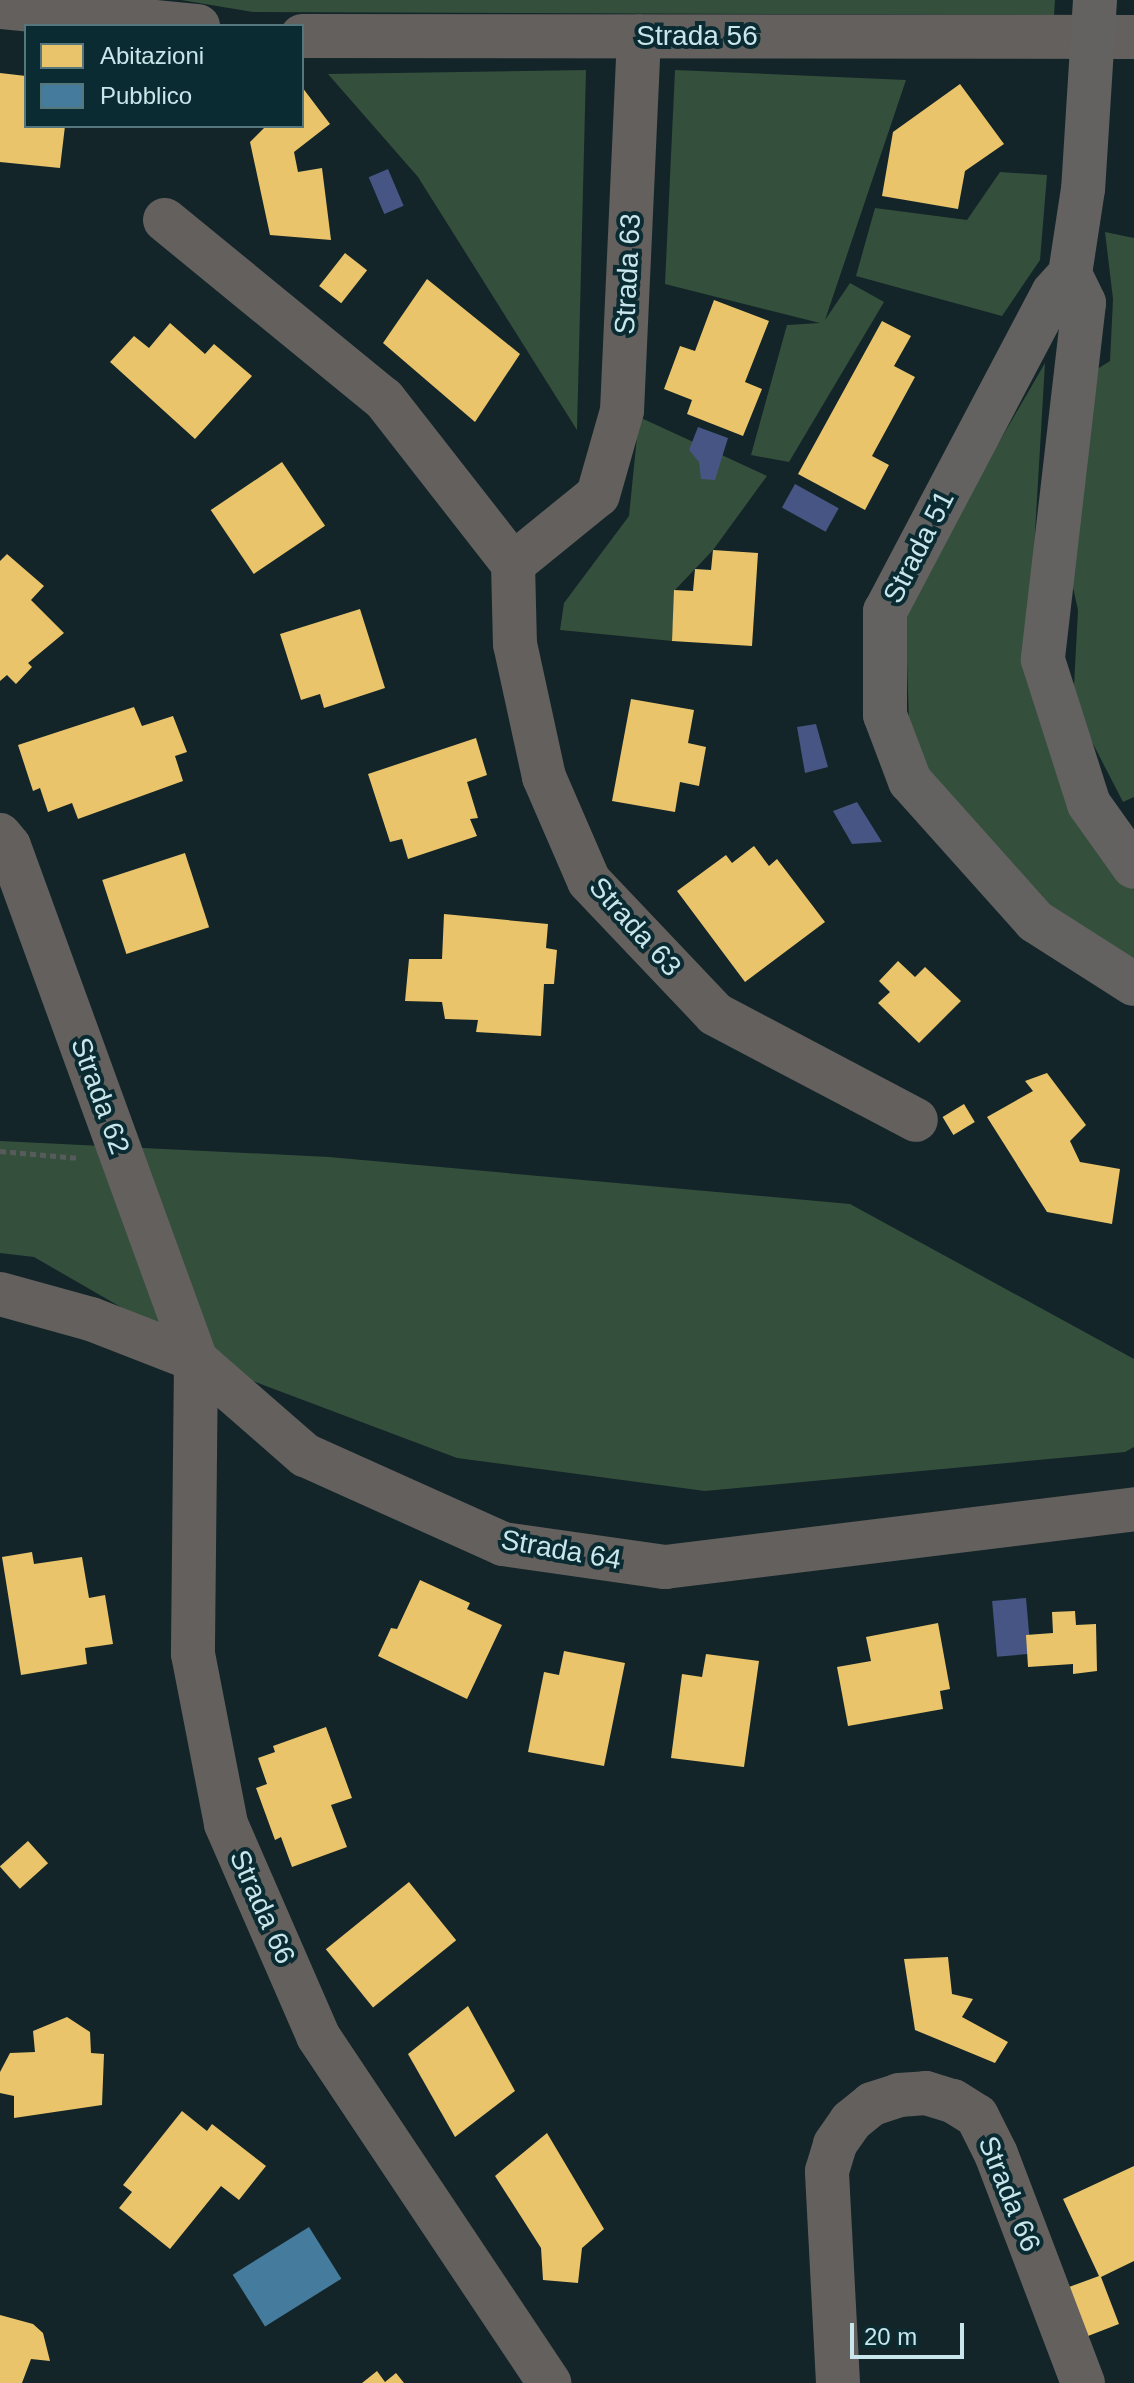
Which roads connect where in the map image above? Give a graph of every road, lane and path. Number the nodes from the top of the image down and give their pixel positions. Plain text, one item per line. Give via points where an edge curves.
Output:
1 (0, 7) edge
2 (177, 24) edge
3 (1107, 25) edge
4 (304, 36) edge
5 (639, 36) junction
6 (165, 220) dead end
7 (1070, 274) junction
8 (513, 564) junction
9 (0, 835) edge
10 (1134, 867) edge
11 (1134, 984) edge
12 (916, 1120) dead end
13 (0, 1151) edge
14 (125, 1166) junction
15 (0, 1294) edge
16 (196, 1360) junction
17 (1134, 1509) edge
18 (549, 2383) edge
19 (838, 2383) edge
20 (1083, 2383) edge

1 - 2 street
3 - 5 street, Strada 56
3 - 7 street, Strada 51
4 - 5 street, Strada 56
5 - 8 street, Strada 63 via 622,411 598,495
6 - 8 street via 384,399
7 - 10 street, Strada 51 via 1084,303 1043,660 1089,804
7 - 11 street, Strada 51 via 1053,293 885,611 885,715 910,781 1035,921
8 - 12 street, Strada 63 via 515,644 544,777 589,881 715,1014
9 - 14 street, Strada 62 via 9,846
13 - 14 path
14 - 16 street, Strada 62
15 - 16 street, Strada 64 via 91,1319
16 - 17 street, Strada 64 via 305,1455 503,1544 665,1567
16 - 18 street, Strada 66 via 193,1654 226,1824 318,2036
19 - 20 street, Strada 66 via 827,2171 835,2144 872,2104 926,2093 977,2116

